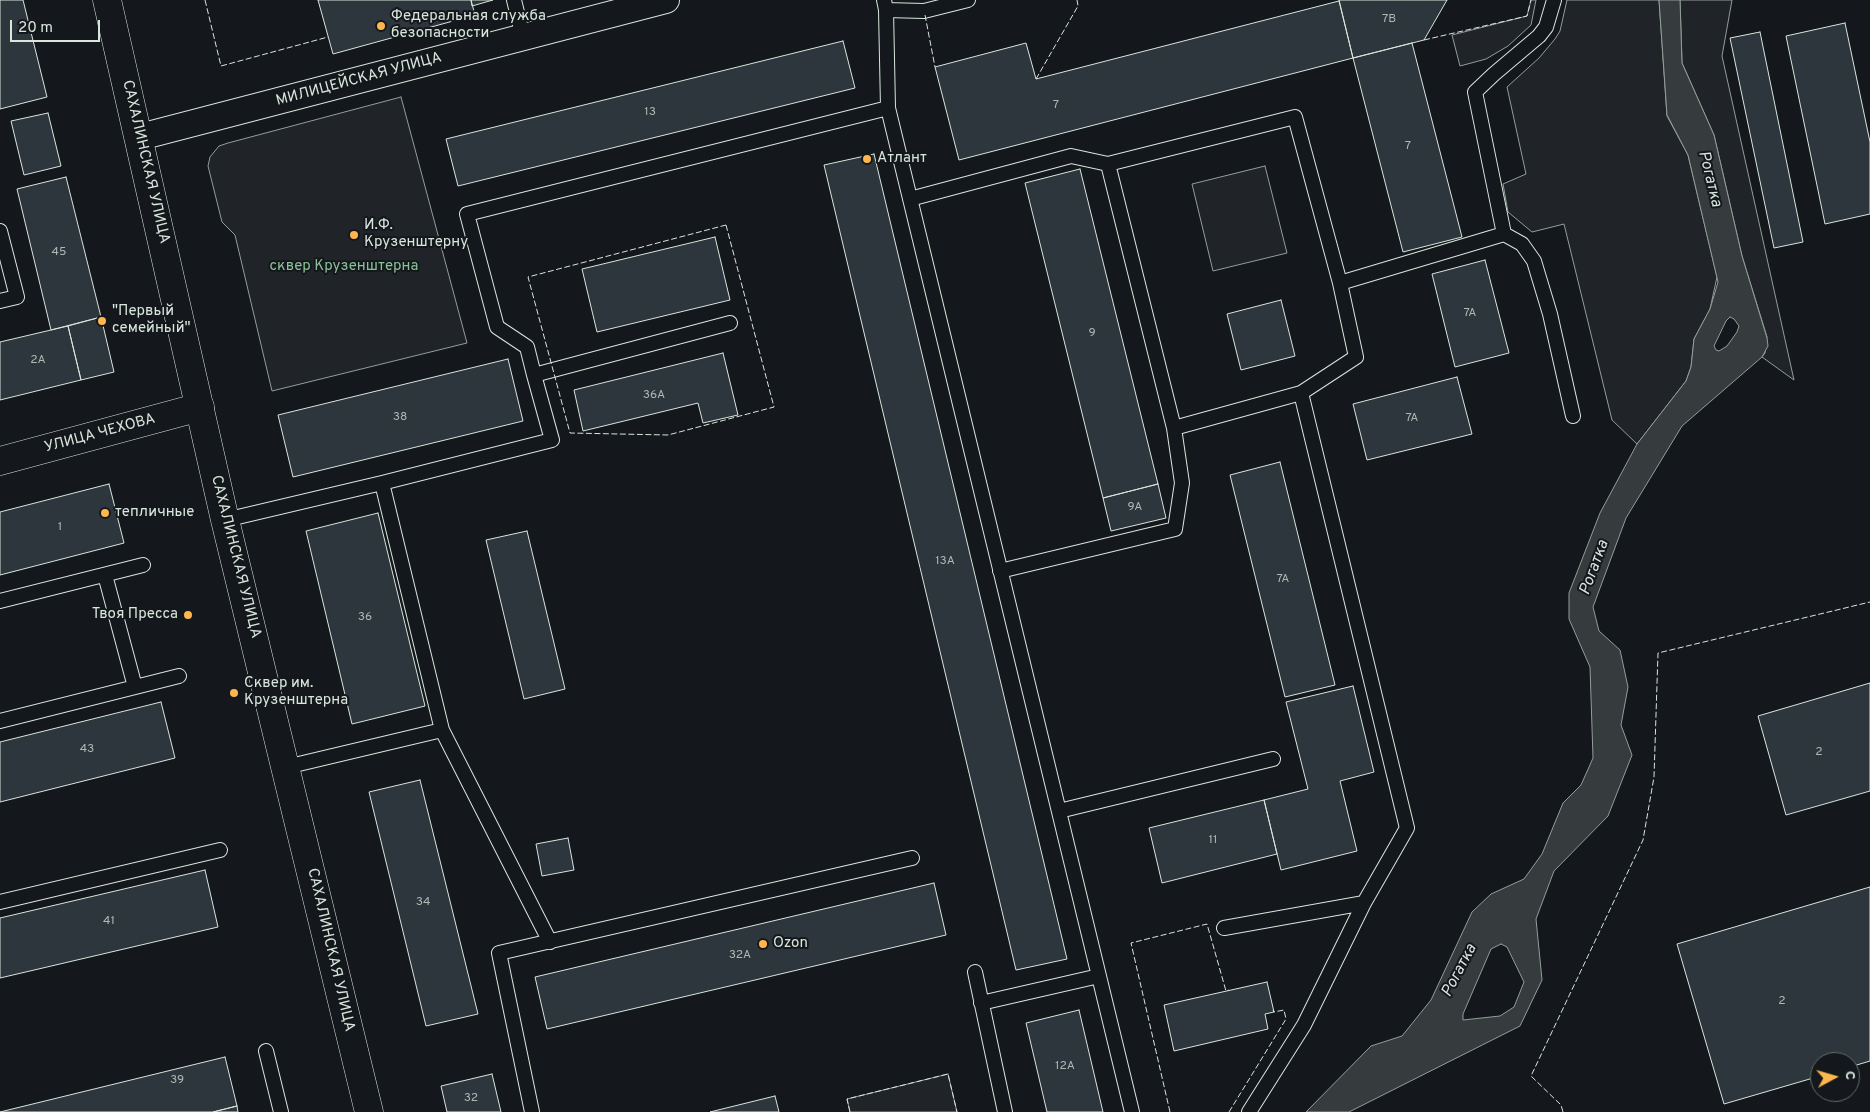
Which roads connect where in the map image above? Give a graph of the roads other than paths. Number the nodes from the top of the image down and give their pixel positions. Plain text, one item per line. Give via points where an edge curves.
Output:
1 (107, 0) edge
2 (514, 0) edge
3 (666, 0) edge
4 (968, 0) edge
5 (1554, 0) edge
6 (885, 5) edge
7 (522, 38) junction
8 (888, 108) junction
9 (140, 137) junction
10 (1108, 164) junction
11 (910, 200) junction
12 (0, 231) edge
13 (1504, 234) junction
14 (1340, 283) junction
15 (0, 301) edge
16 (730, 323) dead end
17 (534, 375) junction
18 (1301, 393) junction
19 (200, 407) junction
20 (1573, 416) dead end
21 (1174, 428) junction
22 (0, 461) edge
23 (382, 483) junction
24 (226, 520) junction
25 (143, 565) dead end
26 (1000, 571) junction
27 (105, 575) junction
28 (0, 602) edge
29 (179, 676) dead end
30 (134, 687) junction
31 (0, 721) edge
32 (442, 730) junction
33 (1273, 759) dead end
34 (286, 767) junction
35 (1059, 811) junction
36 (220, 850) dead end
37 (912, 858) dead end
38 (0, 902) edge
39 (1364, 903) junction
40 (1224, 928) dead end
41 (550, 942) junction
42 (974, 972) dead end
43 (1099, 976) junction
44 (981, 1004) junction
45 (266, 1050) dead end
46 (281, 1112) edge
47 (369, 1112) edge
48 (532, 1112) edge
49 (1005, 1112) edge
50 (1132, 1112) edge
51 (1249, 1112) edge

1 - 9 main road, САХАЛИНСКАЯ УЛИЦА
2 - 7 lane
3 - 7 street, МИЛИЦЕЙСКАЯ УЛИЦА
4 - 6 lane via 924,11
5 - 13 lane via 1546,27 1539,36 1475,92
6 - 8 lane
7 - 9 street, МИЛИЦЕЙСКАЯ УЛИЦА
8 - 11 lane
8 - 17 lane via 467,214 497,326 526,347
9 - 19 main road, САХАЛИНСКАЯ УЛИЦА
10 - 11 lane via 1071,156
10 - 14 lane via 1295,117
10 - 21 lane
11 - 26 lane
12 - 15 lane via 17,297
13 - 14 lane
13 - 20 lane via 1522,244 1534,261 1550,314
14 - 18 lane via 1356,358
16 - 17 lane
17 - 23 lane via 552,440
18 - 21 lane
18 - 39 lane via 1407,828
19 - 22 main road, УЛИЦА ЧЕХОВА
19 - 24 main road, САХАЛИНСКАЯ УЛИЦА
21 - 26 lane via 1182,483 1174,529
23 - 24 lane
23 - 32 lane
24 - 34 main road, САХАЛИНСКАЯ УЛИЦА
25 - 27 lane
26 - 35 lane
27 - 28 lane
27 - 30 lane
29 - 30 lane
30 - 31 lane
32 - 34 lane
32 - 41 lane
33 - 35 lane
34 - 47 main road, САХАЛИНСКАЯ УЛИЦА
35 - 43 lane
36 - 38 lane
37 - 41 lane
39 - 40 lane
39 - 51 lane via 1304,1025
41 - 48 lane via 499,954
42 - 44 lane
43 - 44 lane
43 - 50 lane
44 - 49 lane
45 - 46 lane

